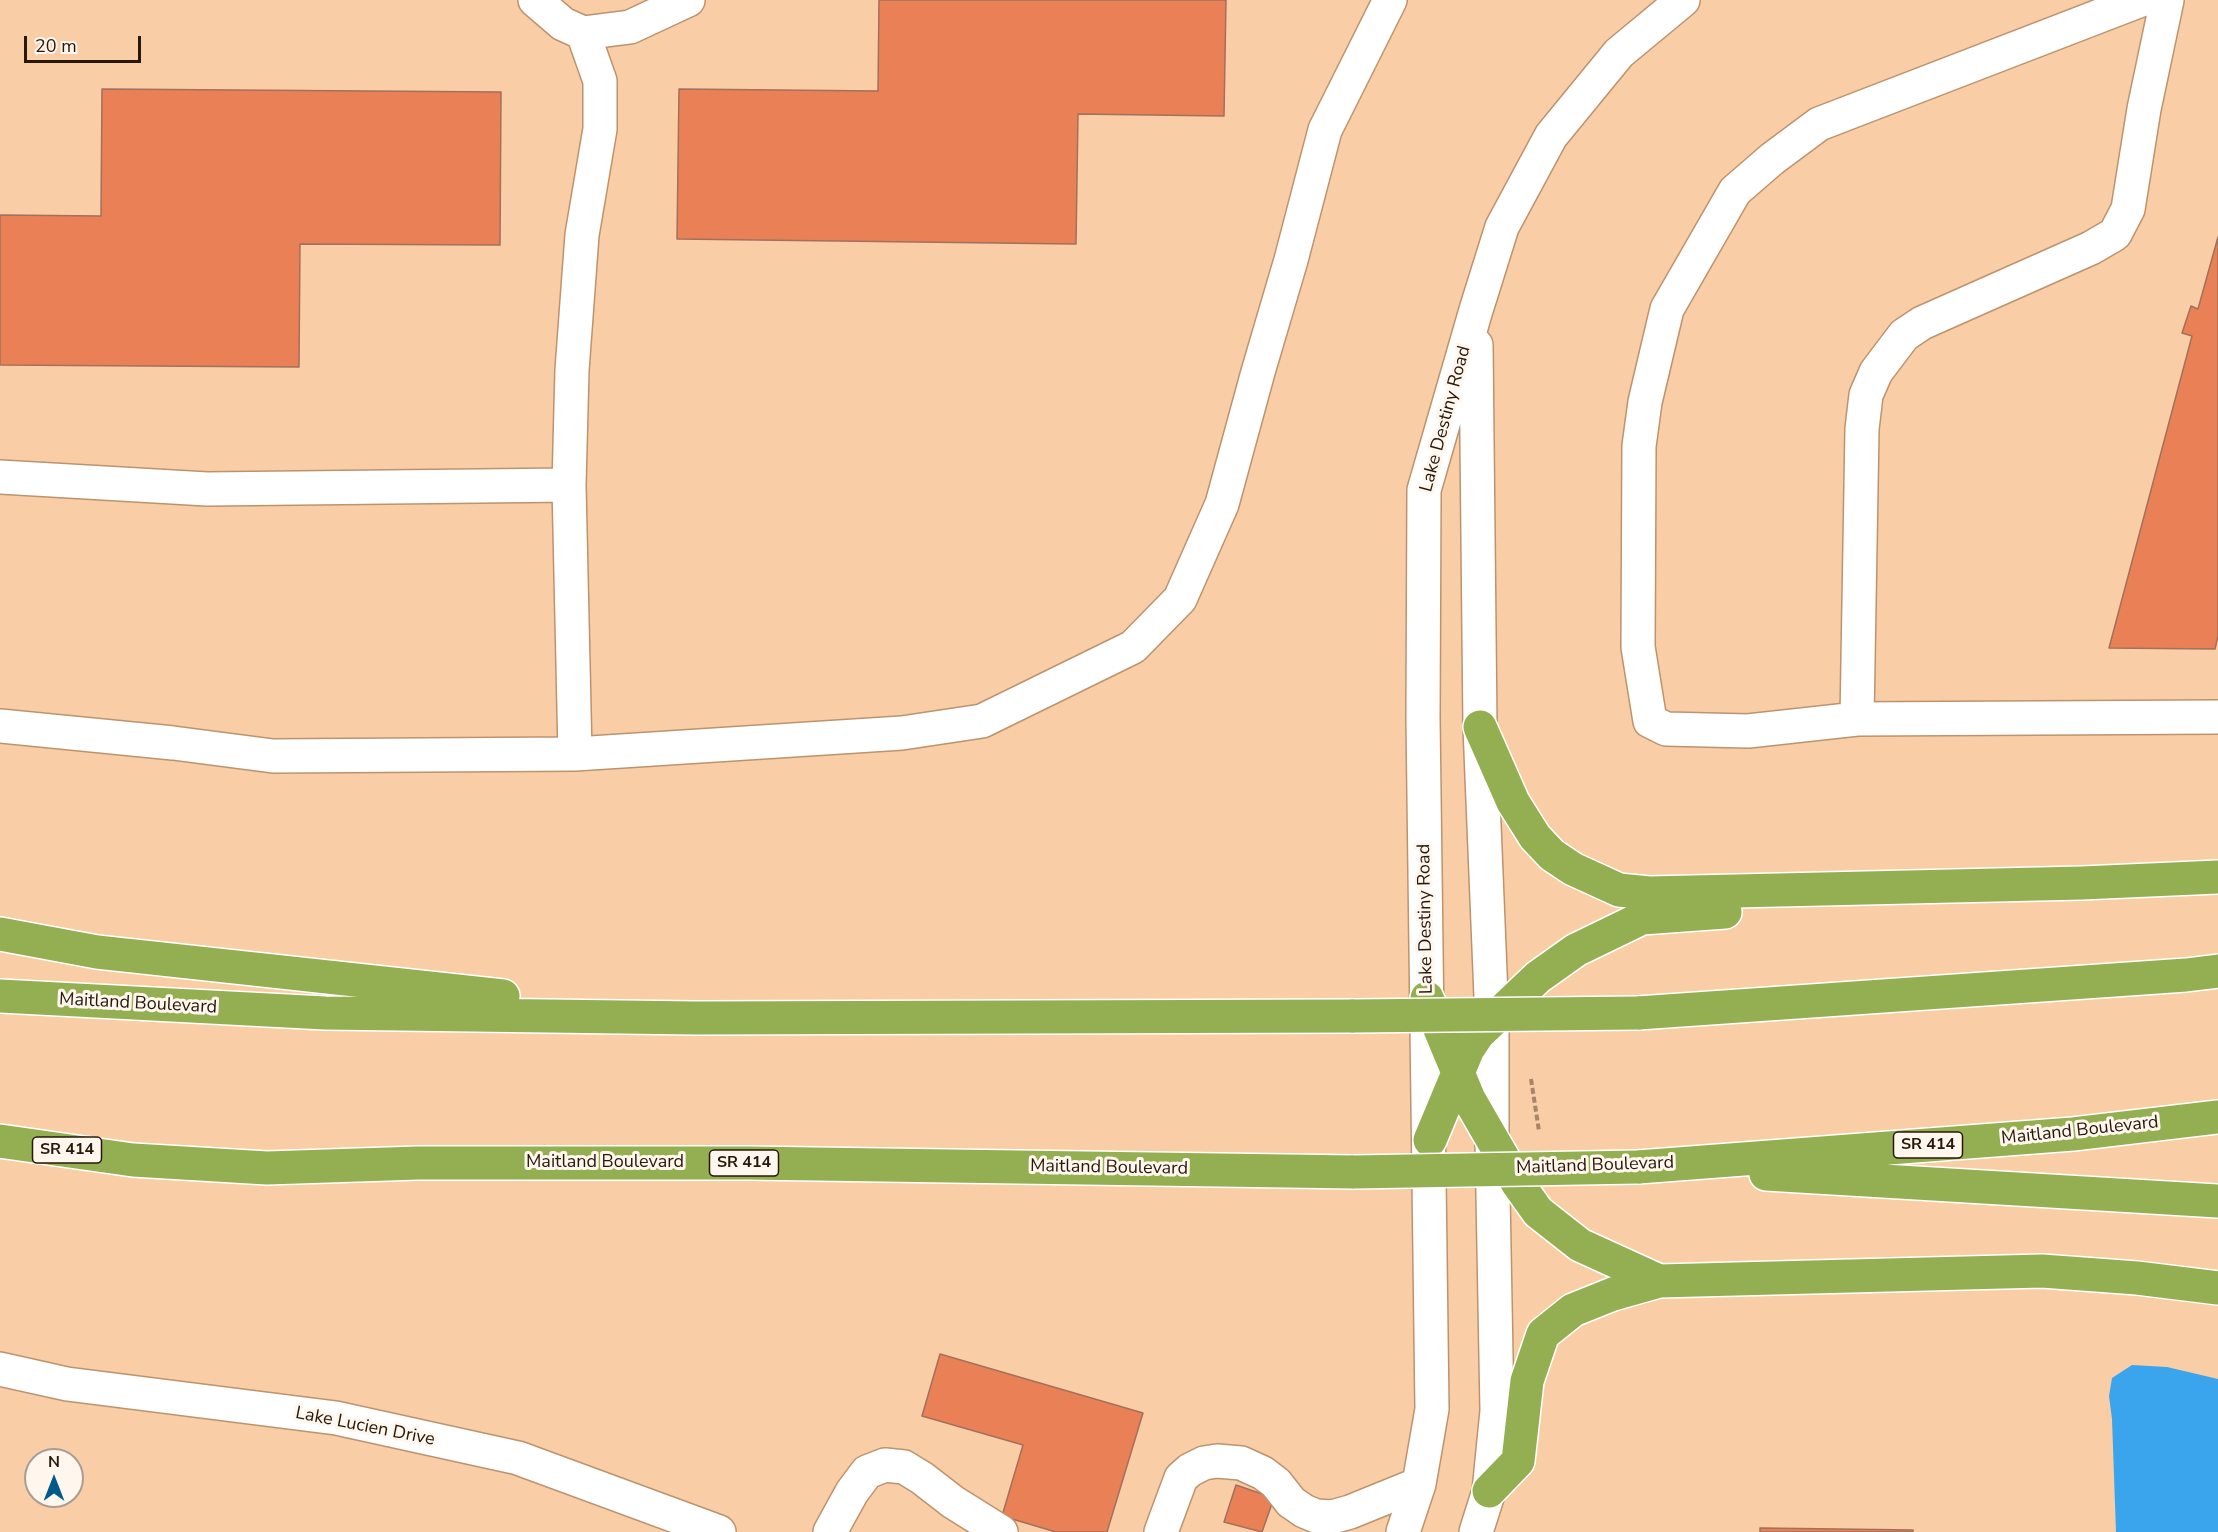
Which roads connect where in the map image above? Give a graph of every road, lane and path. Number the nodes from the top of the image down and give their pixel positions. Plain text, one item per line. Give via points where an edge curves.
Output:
1 (535, 0) edge
2 (688, 0) edge
3 (1390, 0) edge
4 (1683, 0) edge
5 (2141, 0) edge
6 (2167, 0) edge
7 (583, 33) junction
8 (1476, 310) junction
9 (0, 477) edge
10 (569, 485) junction
11 (2218, 717) edge
12 (1857, 720) junction
13 (0, 726) edge
14 (1480, 727) junction
15 (575, 754) junction
16 (2218, 877) edge
17 (2082, 883) junction
18 (0, 934) edge
19 (2218, 970) edge
20 (0, 996) edge
21 (1427, 998) junction
22 (696, 1018) junction
23 (1492, 1021) junction
24 (1530, 1071) dead end
25 (1458, 1073) junction
26 (2218, 1117) edge
27 (1540, 1137) dead end
28 (1430, 1140) junction
29 (1492, 1140) junction
30 (0, 1141) edge
31 (0, 1159) edge
32 (134, 1160) junction
33 (1638, 1167) junction
34 (2218, 1201) edge
35 (1659, 1281) junction
36 (2218, 1288) edge
37 (0, 1369) edge
38 (1419, 1484) junction
39 (1489, 1491) junction
40 (719, 1532) edge
41 (830, 1532) edge
42 (1001, 1532) edge
43 (1161, 1532) edge
44 (1403, 1532) edge
45 (1476, 1532) edge

1 - 7 street via 563,24
2 - 7 street via 630,27
3 - 15 street via 1325,130 1222,504 1180,600 1133,647 982,721 902,733
4 - 8 street, Lake Destiny Road via 1619,53 1551,136 1502,227
5 - 12 street via 1819,124 1735,191 1667,309 1639,446 1638,646 1650,721 1666,729 1748,731
6 - 12 street via 2128,209 2115,234 1922,323 1904,335 1876,372 1866,395 1862,429
7 - 10 street via 600,81 600,129 582,235
8 - 14 street, Lake Destiny Road
8 - 21 street, Lake Destiny Road via 1424,490
9 - 10 street via 207,489
10 - 15 street
11 - 12 street
13 - 15 street via 273,756
14 - 17 highway via 1513,802 1535,837 1573,869 1619,890 1661,893
14 - 23 street, Lake Destiny Road
16 - 17 highway
17 - 23 highway via 1899,905 1642,918 1576,950 1527,985
18 - 22 highway via 97,952
19 - 22 highway, Maitland Boulevard, bridge via 1638,1013
20 - 22 highway, Maitland Boulevard via 325,1013
21 - 25 highway
21 - 28 street, Lake Destiny Road
23 - 25 highway via 1468,1049
23 - 29 street, Lake Destiny Road
24 - 27 path
25 - 28 highway
25 - 29 highway
26 - 33 highway, Maitland Boulevard / SR 414 via 2073,1134
28 - 38 street, Lake Destiny Road via 1432,1409
29 - 35 highway via 1538,1212 1580,1245
29 - 39 street, Lake Destiny Road via 1497,1411
30 - 32 highway, Maitland Boulevard / SR 414
31 - 32 highway
32 - 33 highway, Maitland Boulevard / SR 414, bridge via 267,1168 418,1163 748,1163 1354,1172
33 - 34 highway
35 - 36 highway via 2042,1271
35 - 39 highway via 1573,1310 1543,1334 1527,1381 1518,1461
37 - 40 street, Lake Lucien Drive via 67,1384 336,1418 518,1458
38 - 43 street via 1350,1512 1316,1516 1291,1502 1263,1473 1240,1463 1204,1463 1181,1478
38 - 44 street, Lake Destiny Road
39 - 45 street, Lake Destiny Road
41 - 42 street via 867,1472 885,1465 904,1467

